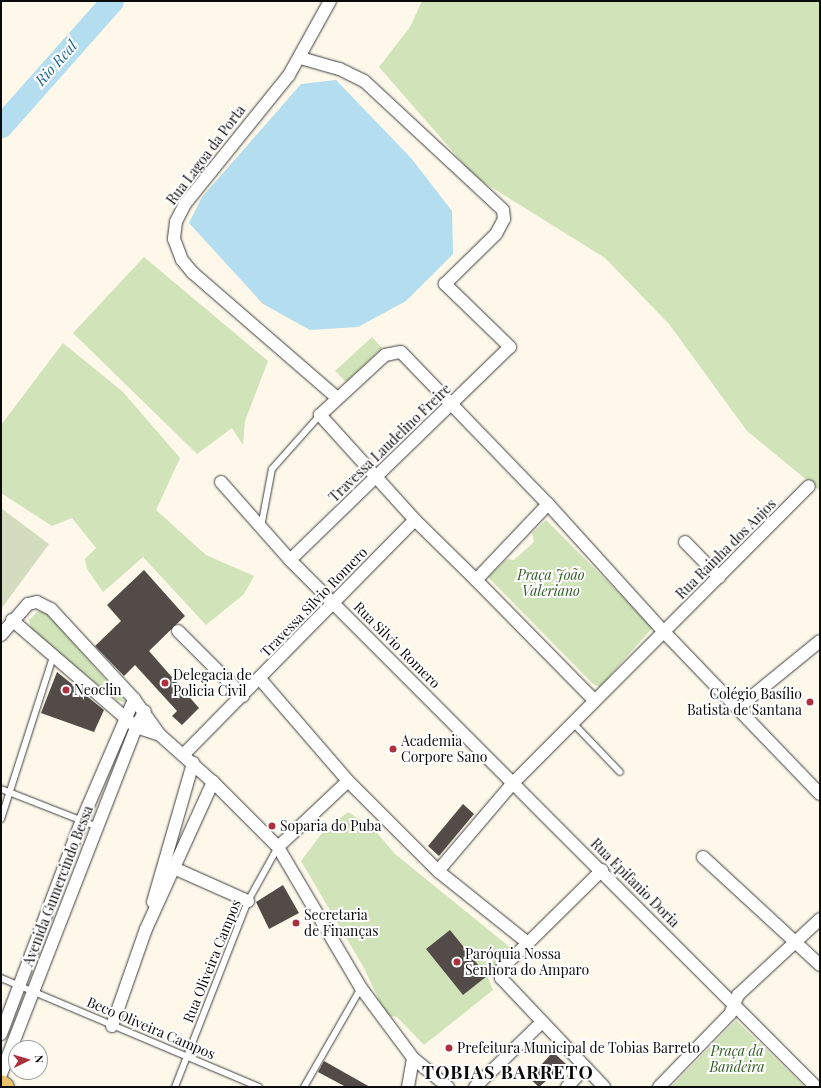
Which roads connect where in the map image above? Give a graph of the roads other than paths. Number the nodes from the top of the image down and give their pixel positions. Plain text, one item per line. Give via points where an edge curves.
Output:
1 (330, 1) edge
2 (301, 58) junction
3 (336, 397) junction
4 (453, 405) junction
5 (320, 415) junction
6 (377, 478) junction
7 (221, 482) dead end
8 (809, 486) dead end
9 (548, 504) junction
10 (415, 520) junction
11 (261, 527) junction
12 (685, 542) dead end
13 (290, 560) junction
14 (719, 577) junction
15 (476, 580) junction
16 (335, 603) junction
17 (12, 620) junction
18 (178, 631) dead end
19 (664, 632) junction
20 (1, 635) edge
21 (820, 641) edge
22 (53, 657) junction
23 (260, 679) junction
24 (243, 696) junction
25 (134, 698) junction
26 (594, 700) junction
27 (739, 707) junction
28 (145, 711) junction
29 (125, 717) junction
30 (572, 722) junction
31 (136, 727) junction
32 (160, 735) junction
33 (183, 755) junction
34 (193, 763) junction
35 (620, 772) dead end
36 (348, 781) junction
37 (213, 782) junction
38 (512, 783) junction
39 (1, 789) edge
40 (11, 793) junction
41 (820, 794) edge
42 (1, 819) edge
43 (82, 820) junction
44 (98, 827) junction
45 (278, 847) junction
46 (703, 856) dead end
47 (176, 870) junction
48 (602, 870) junction
49 (438, 871) junction
50 (248, 901) junction
51 (820, 919) edge
52 (146, 928) junction
53 (797, 942) junction
54 (528, 943) junction
55 (820, 965) edge
56 (1, 978) edge
57 (19, 985) junction
58 (361, 988) junction
59 (34, 990) junction
60 (735, 1005) junction
61 (541, 1023) junction
62 (112, 1026) junction
63 (1, 1034) edge
64 (187, 1057) junction
65 (413, 1058) junction
66 (585, 1068) junction
67 (1, 1074) edge
68 (1, 1084) edge
69 (5, 1087) edge
70 (175, 1087) edge
71 (259, 1087) edge
72 (304, 1087) edge
73 (408, 1087) edge
74 (448, 1087) edge
75 (475, 1087) edge
76 (567, 1087) edge
77 (604, 1087) edge
78 (659, 1087) edge
79 (816, 1087) edge

1 - 2 street, Rua Lagoa da Porta
2 - 3 street, Rua Lagoa da Porta via 185,204 176,222 174,239 182,260 193,273
2 - 4 street, Travessa Laudelino Freire via 339,69 364,82 503,210 504,219 496,234 445,284 510,347
3 - 4 street via 385,355 398,351 408,356
3 - 5 street
4 - 6 street, Travessa Laudelino Freire
4 - 9 street
5 - 6 street
5 - 11 lane via 269,473
6 - 10 street
6 - 13 street, Travessa Laudelino Freire
7 - 11 street, Rua Silvio Romero
8 - 14 street, Rua Rainha dos Anjos
9 - 15 street
9 - 19 street
10 - 15 street
10 - 16 street, Travessa Silvio Romero
11 - 13 street, Rua Silvio Romero
12 - 14 street
13 - 16 street, Rua Silvio Romero
14 - 19 street, Rua Rainha dos Anjos
15 - 26 street
16 - 23 street, Travessa Silvio Romero
16 - 38 street, Rua Silvio Romero
17 - 20 street
17 - 22 street
17 - 25 street via 33,602 51,609
18 - 24 street
19 - 26 street
19 - 27 street
21 - 27 street
22 - 29 street
22 - 40 lane
23 - 24 street, Travessa Silvio Romero
23 - 36 street
24 - 33 street, Travessa Silvio Romero
25 - 28 street
25 - 29 street, Avenida Gumercindo Bessa
26 - 30 street
27 - 41 street
28 - 31 street, Avenida Gumercindo Bessa
28 - 32 street
29 - 31 street
29 - 43 street, Avenida Gumercindo Bessa
30 - 35 lane
30 - 38 street
31 - 32 street
31 - 44 street, Avenida Gumercindo Bessa
32 - 33 street
33 - 34 street
34 - 37 street
34 - 52 street
36 - 45 street
36 - 49 street
37 - 45 street
37 - 47 street
38 - 48 street, Rua Epifanio Doria
38 - 49 street
39 - 40 lane
40 - 42 lane
40 - 43 lane
43 - 44 lane
43 - 57 street, Avenida Gumercindo Bessa
44 - 59 street, Avenida Gumercindo Bessa
45 - 50 lane, Rua Oliveira Campos
45 - 58 street
46 - 53 street
47 - 50 street
47 - 52 street
48 - 54 street
48 - 60 street, Rua Epifanio Doria
49 - 54 street
50 - 64 lane, Rua Oliveira Campos
51 - 53 street
52 - 62 street
53 - 55 street
53 - 60 street via 738,996
54 - 61 street via 502,968 501,978
56 - 57 lane, Beco Oliveira Campos
57 - 59 lane, Beco Oliveira Campos
57 - 63 street, Avenida Gumercindo Bessa
58 - 65 street
58 - 72 lane
59 - 62 lane, Beco Oliveira Campos
59 - 67 street, Avenida Gumercindo Bessa
60 - 78 street
60 - 79 street
61 - 66 street
61 - 75 street
62 - 64 lane, Beco Oliveira Campos
64 - 70 lane, Rua Oliveira Campos
64 - 71 lane, Beco Oliveira Campos
65 - 73 street
65 - 74 street
66 - 76 street
66 - 77 street
68 - 69 main road

